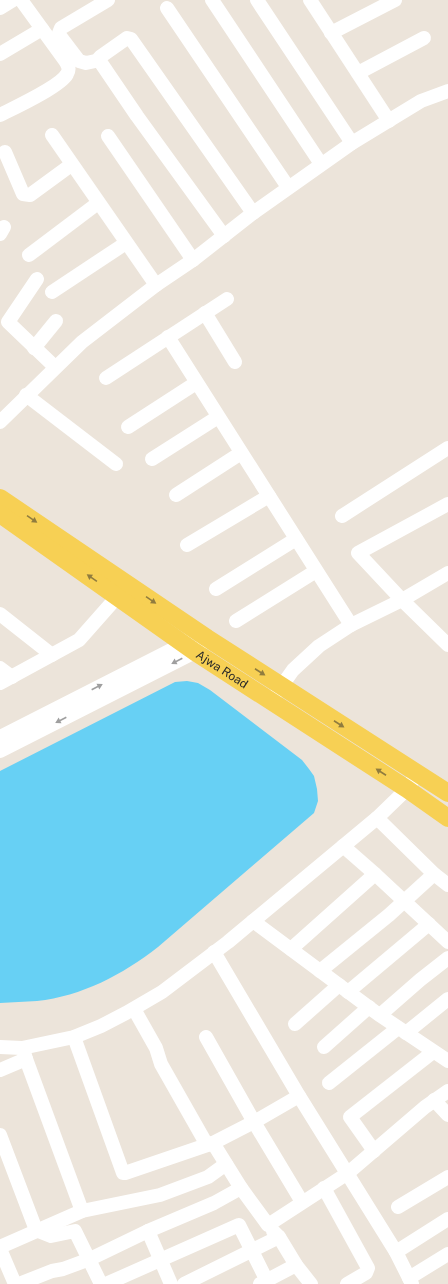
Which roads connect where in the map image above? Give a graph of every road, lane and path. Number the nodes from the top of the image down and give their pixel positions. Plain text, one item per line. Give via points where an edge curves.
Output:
1 (108, 0) edge
2 (212, 0) edge
3 (257, 0) edge
4 (310, 0) edge
5 (395, 0) edge
6 (11, 2) edge
7 (167, 8) dead end
8 (42, 29) junction
9 (332, 33) junction
10 (424, 38) dead end
11 (0, 54) edge
12 (100, 60) junction
13 (358, 73) junction
14 (448, 91) edge
15 (0, 115) edge
16 (389, 121) junction
17 (52, 135) dead end
18 (108, 136) dead end
19 (352, 143) junction
20 (5, 152) dead end
21 (321, 164) junction
22 (71, 165) junction
23 (288, 187) junction
24 (98, 203) junction
25 (252, 213) junction
26 (224, 236) junction
27 (126, 243) junction
28 (29, 255) dead end
29 (193, 260) junction
30 (37, 280) dead end
31 (156, 285) junction
32 (52, 292) dead end
33 (228, 299) dead end
34 (204, 313) junction
35 (56, 321) dead end
36 (168, 337) junction
37 (34, 348) junction
38 (235, 362) dead end
39 (55, 367) junction
40 (106, 378) dead end
41 (196, 382) junction
42 (26, 396) junction
43 (218, 417) junction
44 (0, 422) edge
45 (128, 427) dead end
46 (448, 448) edge
47 (241, 453) junction
48 (152, 459) dead end
49 (116, 464) dead end
50 (176, 495) dead end
51 (269, 496) junction
52 (0, 498) edge
53 (448, 504) edge
54 (0, 514) edge
55 (342, 516) dead end
56 (296, 539) junction
57 (187, 545) dead end
58 (316, 570) junction
59 (448, 573) edge
60 (216, 589) dead end
61 (122, 590) junction
62 (402, 600) junction
63 (0, 614) edge
64 (236, 622) dead end
65 (351, 625) junction
66 (443, 631) edge
67 (201, 634) junction
68 (448, 645) edge
69 (189, 648) junction
70 (52, 655) junction
71 (0, 668) edge
72 (6, 680) edge
73 (281, 686) junction
74 (271, 701) junction
75 (0, 737) edge
76 (0, 751) edge
77 (417, 774) junction
78 (407, 789) junction
79 (448, 793) edge
80 (377, 818) junction
81 (448, 818) edge
82 (343, 846) junction
83 (375, 874) junction
84 (443, 876) edge
85 (405, 901) junction
86 (253, 921) junction
87 (429, 924) junction
88 (448, 942) edge
89 (291, 949) junction
90 (214, 952) junction
91 (448, 958) edge
92 (320, 971) junction
93 (344, 988) junction
94 (448, 999) edge
95 (134, 1009) junction
96 (374, 1011) junction
97 (295, 1024) dead end
98 (402, 1030) junction
99 (74, 1037) junction
100 (206, 1037) dead end
101 (324, 1046) dead end
102 (0, 1047) edge
103 (24, 1053) junction
104 (442, 1054) edge
105 (0, 1070) edge
106 (329, 1083) dead end
107 (448, 1091) edge
108 (299, 1096) junction
109 (434, 1100) junction
110 (448, 1115) edge
111 (254, 1122) junction
112 (0, 1135) edge
113 (210, 1144) junction
114 (374, 1151) junction
115 (226, 1164) junction
116 (348, 1173) junction
117 (448, 1177) edge
118 (241, 1188) junction
119 (324, 1188) junction
120 (302, 1202) junction
121 (398, 1207) dead end
122 (82, 1211) junction
123 (448, 1219) edge
124 (268, 1225) junction
125 (36, 1230) junction
126 (148, 1231) junction
127 (279, 1238) junction
128 (0, 1248) edge
129 (252, 1251) junction
130 (396, 1252) junction
131 (448, 1254) edge
132 (90, 1259) junction
133 (160, 1260) junction
134 (296, 1265) junction
135 (410, 1281) edge
136 (264, 1282) edge
137 (15, 1284) edge
138 (18, 1284) edge
139 (101, 1284) edge
140 (106, 1284) edge
141 (171, 1284) edge
142 (184, 1284) edge
143 (311, 1284) edge
144 (347, 1284) edge

1 - 12 street via 61,28 59,32 79,61 86,63
2 - 21 street
3 - 19 street
4 - 9 street
5 - 9 street
6 - 8 street
7 - 23 street
8 - 11 street
8 - 15 street via 66,62 67,75 56,84
9 - 13 street
10 - 13 street
12 - 25 street via 100,57 126,38 132,39
12 - 26 street via 136,116
13 - 16 street
14 - 16 street via 421,101
16 - 19 street
17 - 22 street
18 - 29 street
19 - 21 street
20 - 22 street via 26,196
21 - 23 street
22 - 24 street
23 - 25 street
24 - 27 street
24 - 28 street
25 - 26 street
26 - 29 street
27 - 31 street
27 - 32 street
29 - 31 street
30 - 37 street via 8,322
31 - 39 street via 82,342
33 - 34 street
34 - 36 street
34 - 38 street
35 - 37 street
36 - 40 street
36 - 41 street
37 - 39 street
39 - 42 street
41 - 43 street
41 - 45 street
42 - 44 street
42 - 49 street
43 - 47 street
43 - 48 street
46 - 55 street
47 - 50 street
47 - 51 street
51 - 56 street
51 - 57 street
52 -> 61 main road, Ajwa Road
53 - 62 street via 358,553
61 -> 54 main road, Ajwa Road
56 - 58 street
56 - 60 street
58 - 64 street
58 - 65 street
59 - 62 street
61 -> 67 main road, Ajwa Road
61 - 69 main road, Ajwa Road
61 - 70 street via 79,640
62 - 65 street
62 - 66 street
63 - 70 street
65 - 73 street via 319,646 293,670
66 - 68 street
67 - 69 street
67 -> 73 main road, Ajwa Road
69 - 74 main road, Ajwa Road
75 -> 69 street
69 -> 76 street
70 - 72 street
71 - 72 street
73 - 74 street
73 -> 77 main road, Ajwa Road
78 -> 74 main road, Ajwa Road
77 - 78 street
77 - 79 main road, Ajwa Road
78 - 80 street
78 - 81 main road, Ajwa Road
80 - 82 street
80 - 84 street
82 - 83 street
82 - 86 street
83 - 85 street
83 - 89 street
84 - 85 street
85 - 87 street
85 - 92 street
86 - 89 street
86 - 90 street
87 - 88 street
87 - 93 street
89 - 92 street
90 - 95 street via 162,992
90 - 108 street
91 - 96 street
92 - 93 street
93 - 96 street
93 - 97 street
94 - 98 street
95 - 99 street
95 - 113 street via 162,1064
96 - 98 street
96 - 101 street
98 - 104 street
98 - 106 street
99 - 103 street
99 - 113 street via 123,1173
100 - 111 street
102 - 103 street
103 - 105 street
103 - 122 street
104 - 114 street via 350,1117
107 - 109 street
108 - 111 street
108 - 116 street
109 - 110 street
109 - 114 street
111 - 113 street
111 - 120 street
112 - 125 street
113 - 115 street
114 - 116 street
115 - 118 street
115 - 122 street via 208,1177 160,1195
116 - 119 street
116 - 130 street
117 - 121 street
118 - 124 street
118 - 126 street via 214,1203
119 - 120 street
119 - 144 street via 368,1268 366,1273
120 - 124 street
122 - 125 street
123 - 130 street
124 - 127 street
125 - 128 street
125 - 132 street via 52,1236 75,1231
126 - 132 street
126 - 133 street
127 - 129 street
127 - 134 street
128 - 137 street
129 - 133 street via 238,1225
129 - 136 street
129 - 142 street
130 - 135 street
131 - 135 street
132 - 138 street
132 - 139 street
133 - 140 street
133 - 141 street
134 - 136 street
134 - 143 street

